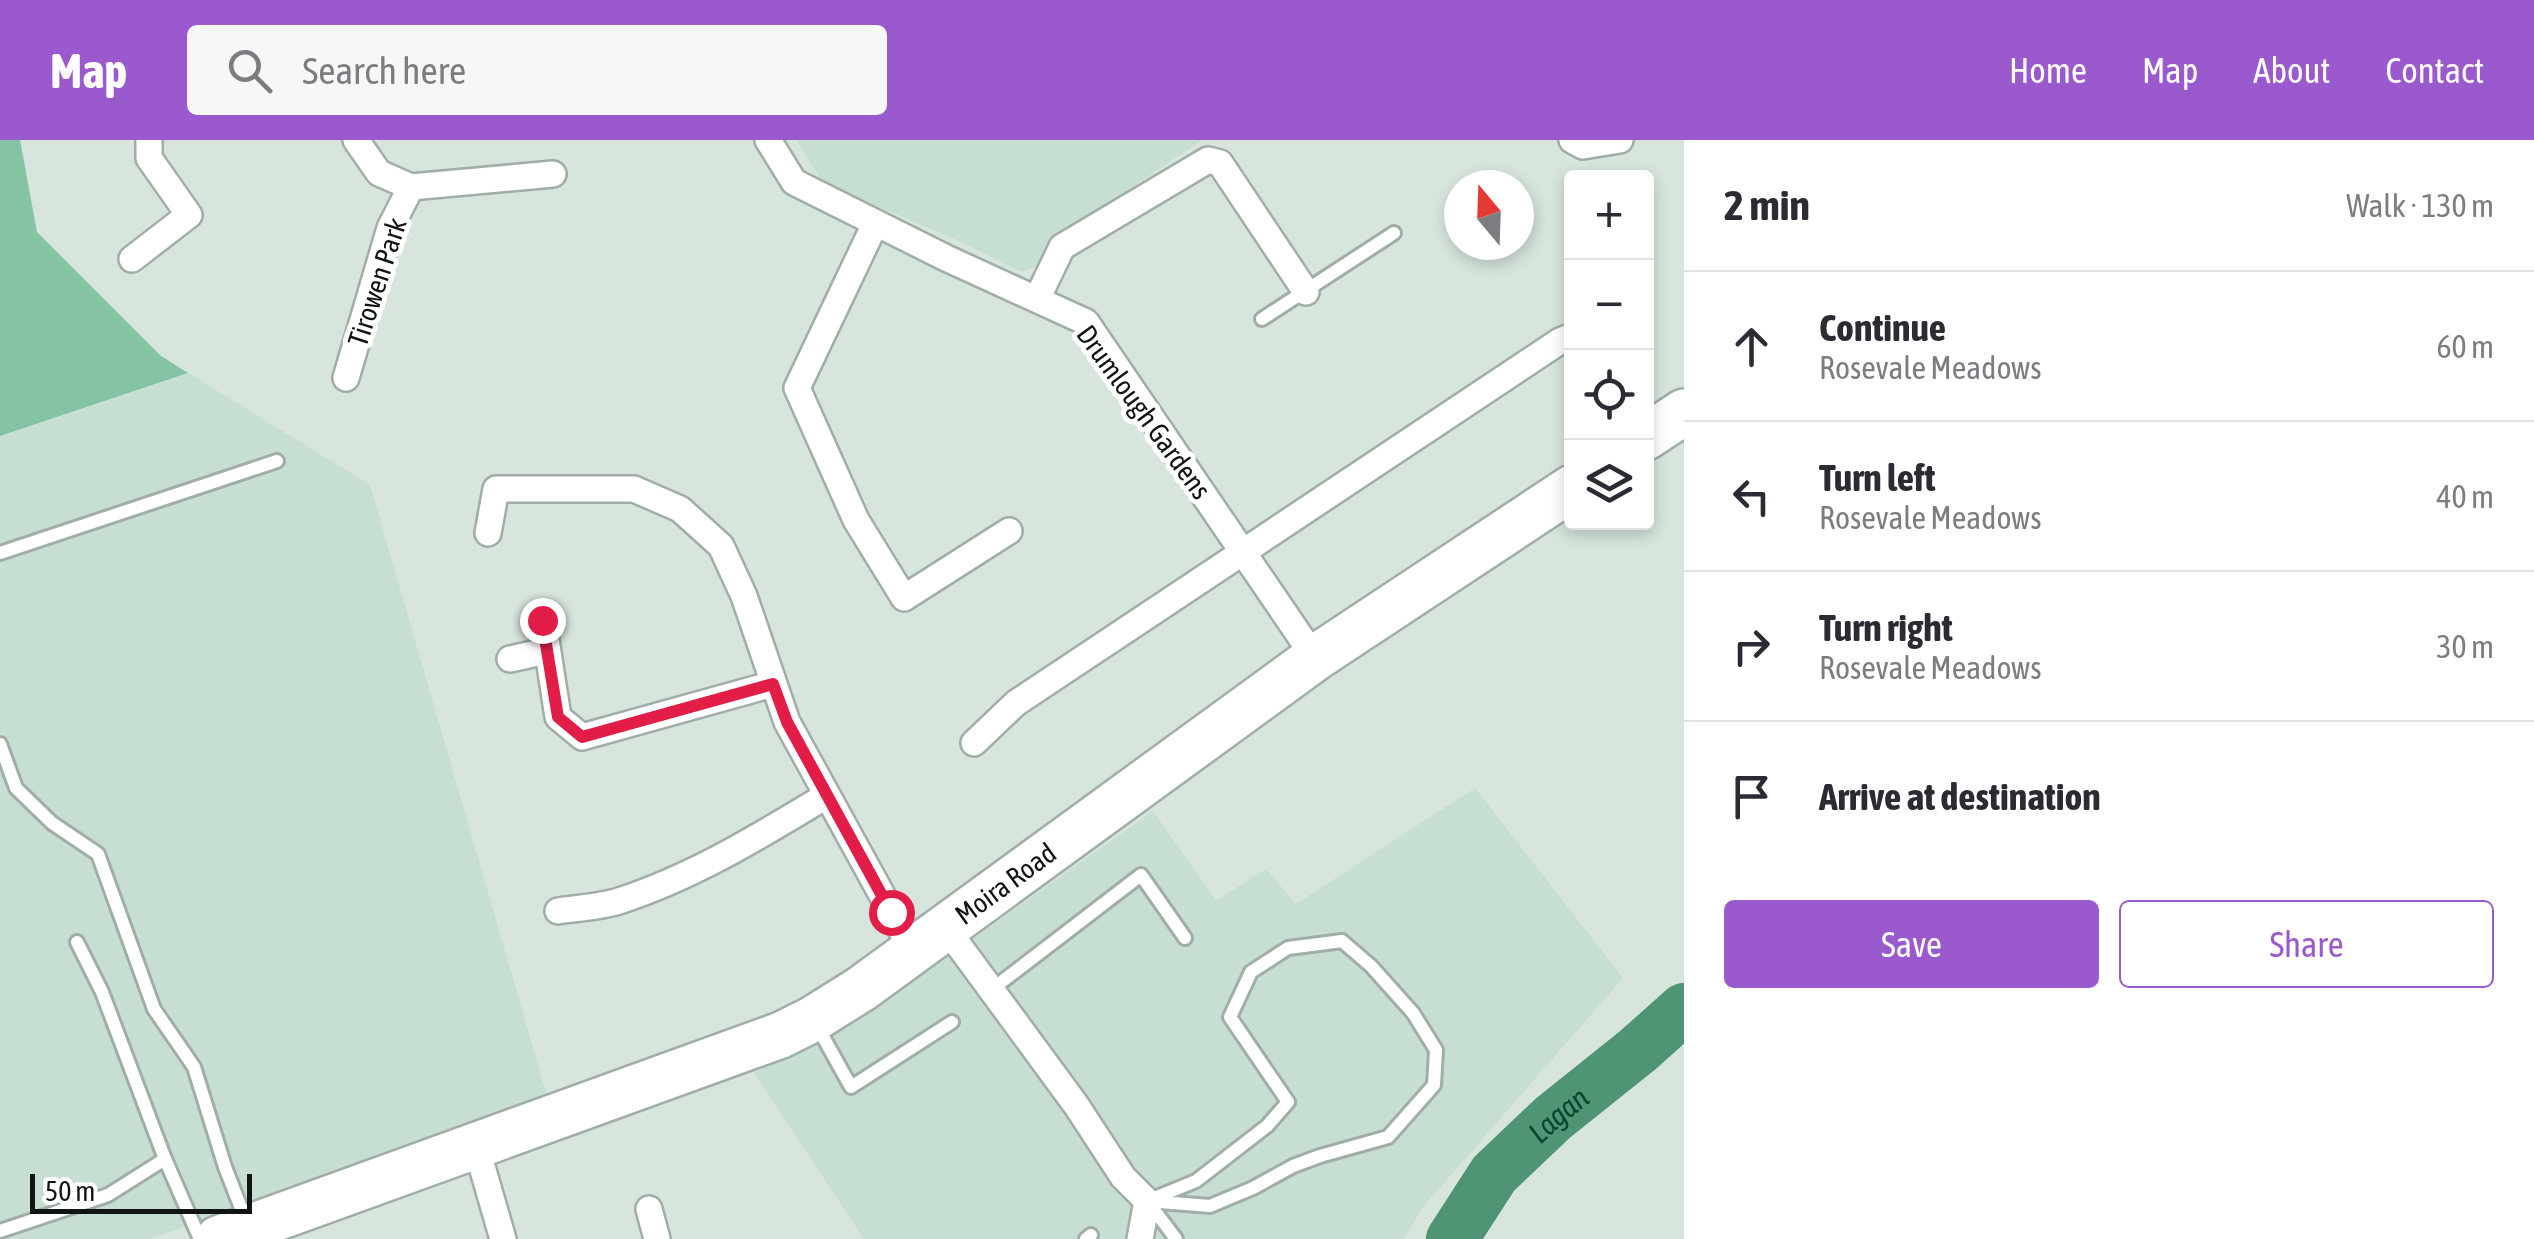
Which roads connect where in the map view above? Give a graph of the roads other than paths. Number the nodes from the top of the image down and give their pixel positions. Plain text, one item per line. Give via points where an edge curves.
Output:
1 (149, 140) edge
2 (356, 140) edge
3 (768, 140) edge
4 (1572, 140) edge
5 (1620, 140) edge
6 (553, 174) dead end
7 (410, 187) junction
8 (874, 224) junction
9 (1394, 233) dead end
10 (132, 259) dead end
11 (1306, 292) junction
12 (1037, 299) junction
13 (1262, 319) dead end
14 (1564, 339) edge
15 (346, 378) dead end
16 (1684, 412) edge
17 (1654, 433) edge
18 (277, 461) dead end
19 (1564, 493) edge
20 (1009, 531) dead end
21 (488, 533) dead end
22 (0, 553) edge
23 (1244, 553) junction
24 (542, 620) dead end
25 (546, 650) junction
26 (1315, 658) junction
27 (510, 659) dead end
28 (773, 684) junction
29 (974, 743) dead end
30 (0, 744) edge
31 (826, 796) junction
32 (558, 911) dead end
33 (1185, 938) dead end
34 (931, 940) junction
35 (77, 942) dead end
36 (991, 990) junction
37 (813, 1019) junction
38 (952, 1022) dead end
39 (476, 1146) junction
40 (165, 1159) junction
41 (1148, 1201) junction
42 (649, 1209) dead end
43 (0, 1231) edge
44 (233, 1234) edge
45 (200, 1239) edge
46 (503, 1239) edge
47 (657, 1239) edge
48 (1140, 1239) edge
49 (1176, 1239) edge

1 - 10 street via 150,158 189,215
2 - 7 street via 379,173
3 - 8 street, Drumlough Gardens via 794,182
4 - 5 street via 1584,146
6 - 7 street
7 - 15 street, Tirowen Park via 390,228
8 - 12 street, Drumlough Gardens
8 - 20 street via 797,388 856,520 904,598
9 - 11 lane
11 - 12 street via 1220,164 1208,160 1062,247
11 - 13 lane
12 - 23 street, Drumlough Gardens via 1086,322
14 - 23 street
16 - 17 highway
18 - 22 lane
19 - 26 highway, Moira Road
21 - 28 street via 486,480 634,489 680,509 720,546
23 - 26 street, Drumlough Gardens
23 - 29 street via 1016,703
24 - 25 street
25 - 27 street
25 - 28 street via 558,717 582,737
26 - 34 highway, Moira Road
28 - 31 street
30 - 44 lane via 16,788 98,854 154,1009 194,1066 225,1167
31 - 32 street via 674,880 616,902
31 - 34 street via 904,935
33 - 36 lane via 1140,874
34 - 36 street
34 - 37 highway, Moira Road
35 - 40 lane
36 - 41 street via 1123,1177
37 - 38 lane via 852,1086
37 - 39 highway, Moira Road
39 - 44 highway, Moira Road
39 - 46 street
40 - 43 lane via 108,1195
40 - 45 lane
41 - 41 lane via 1196,1182 1288,1102 1230,1018 1251,972 1288,948 1342,941 1413,1012 1436,1050 1434,1085 1388,1137 1320,1156 1210,1206
41 - 48 street
41 - 49 lane
42 - 47 street

